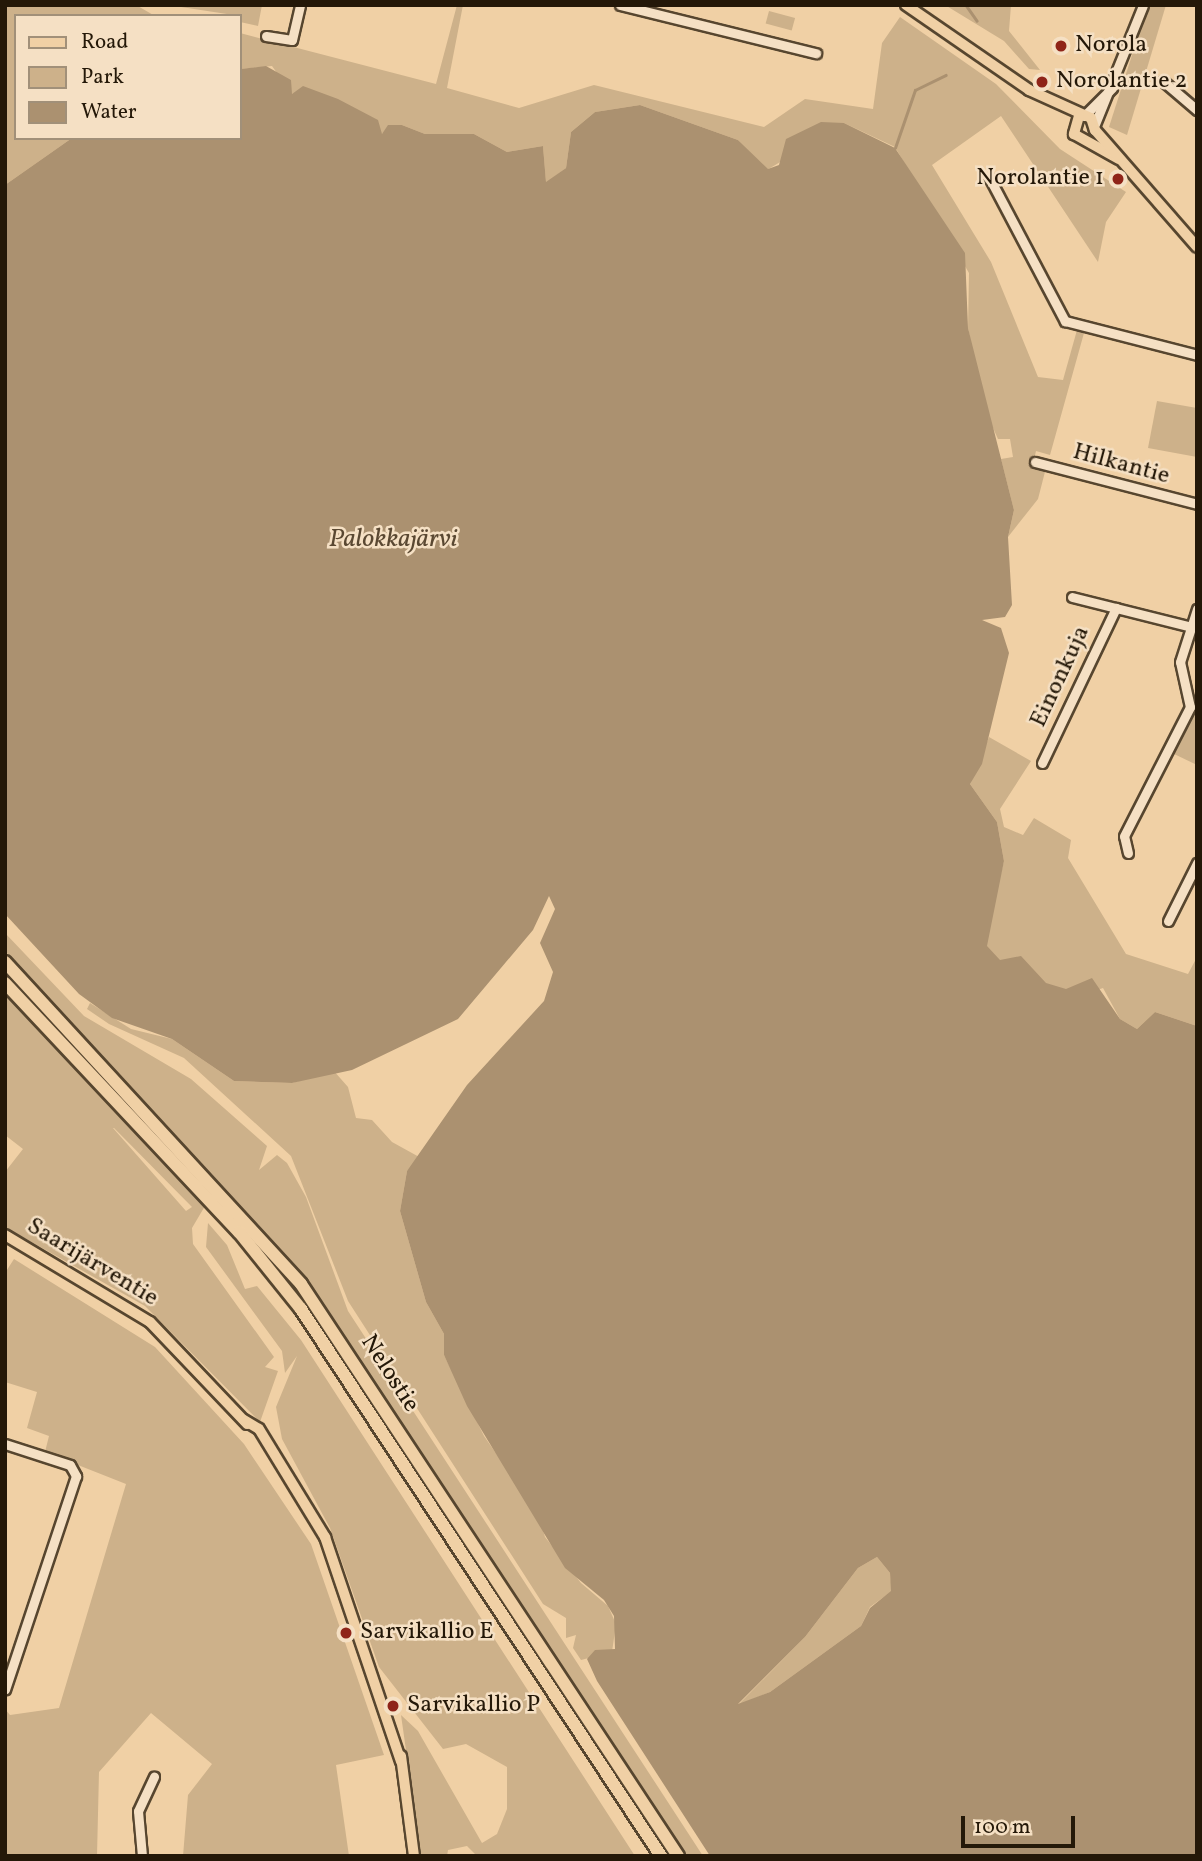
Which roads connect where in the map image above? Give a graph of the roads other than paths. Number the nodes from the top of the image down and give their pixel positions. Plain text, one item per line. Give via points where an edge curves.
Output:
1 (300, 5) edge
2 (620, 5) edge
3 (906, 5) edge
4 (1143, 5) edge
5 (266, 36) dead end
6 (816, 53) dead end
7 (1163, 80) dead end
8 (1113, 87) junction
9 (1197, 110) edge
10 (1079, 118) junction
11 (1095, 127) junction
12 (1087, 139) junction
13 (1122, 161) junction
14 (990, 178) dead end
15 (1197, 247) edge
16 (1197, 355) edge
17 (1035, 462) dead end
18 (1197, 505) edge
19 (1072, 597) dead end
20 (1116, 608) junction
21 (1197, 609) edge
22 (1191, 627) junction
23 (1042, 764) dead end
24 (1128, 853) dead end
25 (1197, 863) edge
26 (1168, 921) dead end
27 (5, 961) edge
28 (5, 983) edge
29 (5, 1235) edge
30 (5, 1444) edge
31 (5, 1690) edge
32 (154, 1777) dead end
33 (142, 1856) edge
34 (414, 1856) edge
35 (661, 1856) edge
36 (678, 1856) edge

1 - 5 street via 292,40
2 - 6 street
3 - 10 main road
4 - 8 street
7 - 9 street
8 - 10 street
8 - 11 street
10 - 11 main road
10 - 12 main road via 1074,134
11 - 12 main road
11 - 13 main road
12 - 13 main road
13 - 15 main road
14 - 16 street via 1065,321
17 - 18 street, Hilkantie
19 - 20 street
20 - 22 street
20 - 23 street, Einonkuja
21 - 22 street
22 - 24 street via 1180,662 1190,707 1124,836
25 - 26 street
27 - 36 highway, Nelostie via 301,1284
28 - 35 highway, Nelostie via 230,1223 301,1309
29 - 34 main road, Saarijärventie via 150,1322 268,1446 326,1537 401,1761
30 - 31 street via 75,1469 15,1676
32 - 33 street via 138,1811

